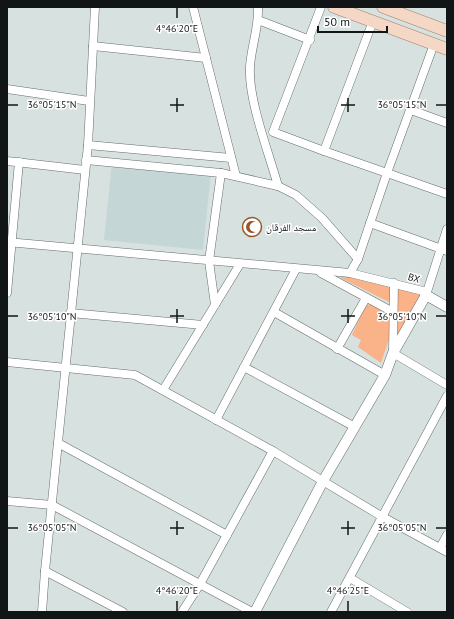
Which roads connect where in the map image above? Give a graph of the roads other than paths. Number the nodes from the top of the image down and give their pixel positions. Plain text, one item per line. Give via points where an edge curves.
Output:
1 (95, 7) edge
2 (193, 7) edge
3 (258, 7) edge
4 (321, 7) edge
5 (334, 7) edge
6 (382, 7) edge
7 (258, 20) junction
8 (373, 21) junction
9 (447, 31) edge
10 (310, 40) junction
11 (434, 44) junction
12 (92, 46) junction
13 (447, 49) edge
14 (206, 58) junction
15 (7, 89) edge
16 (89, 100) junction
17 (411, 110) junction
18 (447, 123) edge
19 (88, 145) junction
20 (324, 151) junction
21 (231, 158) junction
22 (86, 160) junction
23 (7, 161) edge
24 (19, 162) junction
25 (85, 170) junction
26 (221, 173) junction
27 (387, 173) junction
28 (236, 176) junction
29 (278, 186) junction
30 (447, 194) edge
31 (370, 223) junction
32 (447, 229) edge
33 (10, 242) edge
34 (77, 250) junction
35 (444, 250) edge
36 (358, 259) junction
37 (209, 261) junction
38 (240, 264) junction
39 (296, 269) junction
40 (316, 270) junction
41 (350, 273) junction
42 (394, 282) junction
43 (7, 293) edge
44 (426, 295) junction
45 (366, 298) junction
46 (215, 305) junction
47 (447, 307) edge
48 (274, 312) junction
49 (393, 312) junction
50 (70, 313) junction
51 (203, 325) junction
52 (337, 349) junction
53 (393, 353) junction
54 (7, 362) edge
55 (244, 367) junction
56 (65, 369) junction
57 (385, 375) junction
58 (447, 385) edge
59 (163, 390) junction
60 (447, 396) edge
61 (216, 420) junction
62 (354, 427) junction
63 (58, 443) junction
64 (273, 451) junction
65 (324, 481) junction
66 (7, 501) edge
67 (52, 505) junction
68 (381, 516) junction
69 (227, 535) junction
70 (447, 535) edge
71 (444, 550) edge
72 (45, 571) junction
73 (350, 578) junction
74 (200, 584) junction
75 (42, 612) edge
76 (123, 612) edge
77 (182, 612) edge
78 (252, 612) edge
79 (255, 612) edge
80 (331, 612) edge
81 (407, 612) edge

1 - 12 street
2 - 14 street
3 - 7 street
4 - 10 street
5 - 8 main road
6 - 9 main road
7 - 10 street
7 - 29 street via 250,68 252,92
8 - 11 main road
8 - 20 street
10 - 20 street via 273,132
11 - 13 main road
11 - 17 street
12 - 14 street
12 - 16 street
14 - 21 street
15 - 16 street
16 - 19 street
17 - 18 street
17 - 27 street
19 - 21 street
19 - 22 street
20 - 27 street
21 - 28 street
22 - 25 street
22 - 26 street
23 - 24 street
24 - 25 street
24 - 33 street
25 - 34 street
26 - 28 street
26 - 37 street
27 - 30 street
27 - 31 street
28 - 29 street
29 - 36 street via 296,196 322,218
31 - 35 street
31 - 36 street
32 - 35 street
33 - 34 street, BX
33 - 43 street
34 - 37 street, BX
34 - 50 street
35 - 44 street
36 - 41 street
37 - 38 street, BX
37 - 46 street
38 - 39 street, BX
38 - 46 street
39 - 40 street, BX
39 - 48 street
40 - 41 street, BX
40 - 45 street
41 - 42 street, BX
42 - 44 street, BX via 423,291
42 - 49 street
44 - 47 street
44 - 53 street
45 - 49 street
45 - 52 street
46 - 51 street
48 - 52 street
48 - 55 street
49 - 53 street
50 - 51 street
50 - 56 street
51 - 59 street
52 - 57 street
53 - 57 street
53 - 58 street
54 - 56 street
55 - 61 street
55 - 62 street
56 - 59 street via 136,375
56 - 63 street
57 - 62 street
59 - 61 street
60 - 68 street
61 - 64 street
62 - 65 street
63 - 67 street
63 - 69 street
64 - 65 street
64 - 69 street
65 - 68 street
65 - 79 street
66 - 67 street
67 - 72 street
67 - 74 street
68 - 71 street
68 - 73 street
69 - 74 street
70 - 71 street
72 - 75 street
72 - 76 street
73 - 80 street
73 - 81 street
74 - 77 street
74 - 78 street

